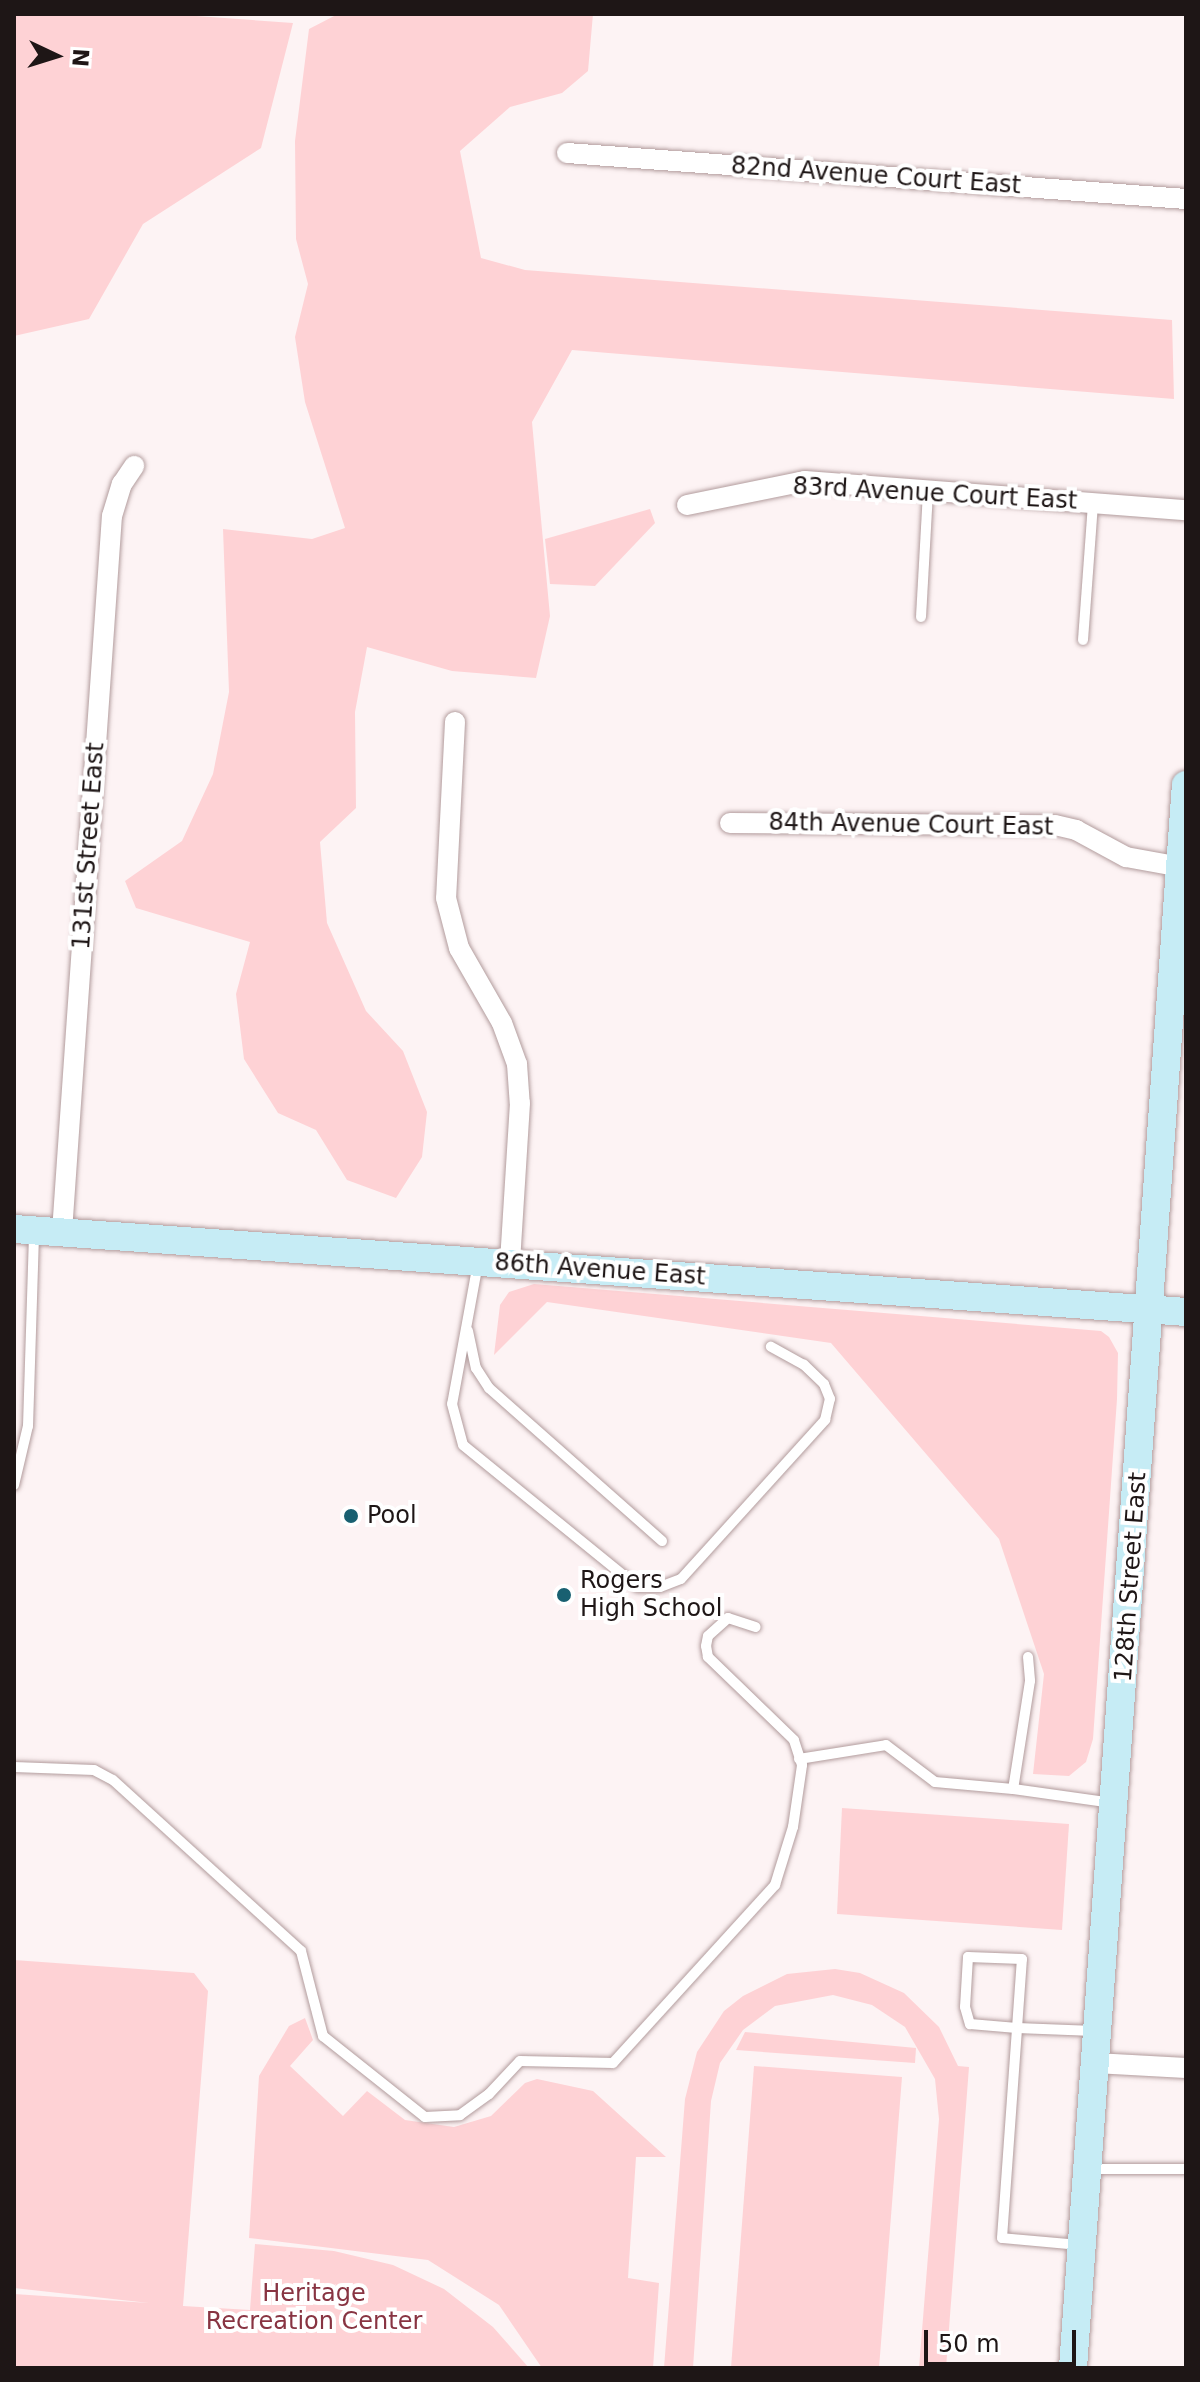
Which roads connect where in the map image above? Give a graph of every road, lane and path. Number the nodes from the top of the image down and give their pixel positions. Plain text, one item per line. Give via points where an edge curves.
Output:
1 (567, 153) dead end
2 (1186, 199) edge
3 (134, 466) dead end
4 (928, 491) junction
5 (1093, 503) junction
6 (687, 505) dead end
7 (1186, 510) edge
8 (921, 617) dead end
9 (1083, 640) dead end
10 (455, 722) dead end
11 (1186, 785) edge
12 (730, 823) dead end
13 (1181, 867) junction
14 (24, 1230) edge
15 (62, 1232) junction
16 (478, 1261) junction
17 (510, 1264) junction
18 (1151, 1308) junction
19 (1186, 1312) edge
20 (467, 1325) junction
21 (771, 1347) dead end
22 (14, 1485) edge
23 (662, 1541) dead end
24 (756, 1627) dead end
25 (1028, 1657) dead end
26 (799, 1759) junction
27 (14, 1767) edge
28 (1013, 1789) junction
29 (1115, 1803) junction
30 (1017, 2028) junction
31 (1098, 2031) junction
32 (1095, 2063) junction
33 (1186, 2068) edge
34 (1087, 2169) junction
35 (1186, 2169) edge
36 (1082, 2245) junction
37 (1073, 2368) edge

1 - 2 street, 82nd Avenue Court East
3 - 15 street, 131st Street East via 112,516
4 - 5 street, 83rd Avenue Court East
4 - 6 street, 83rd Avenue Court East via 805,481
4 - 8 lane
5 - 7 street, 83rd Avenue Court East
5 - 9 lane
10 - 17 street via 446,898 459,948 502,1023 517,1064 520,1103
11 - 13 street, 128th Street East
12 - 13 street, 84th Avenue Court East via 1055,825 1076,830 1126,857
13 - 18 street, 128th Street East
14 - 15 street, 86th Avenue East
14 - 22 lane via 28,1426
15 - 16 street, 86th Avenue East
16 - 17 street, 86th Avenue East
16 - 20 lane
17 - 18 street, 86th Avenue East
18 - 19 street, 86th Avenue East
18 - 29 street, 128th Street East
20 - 21 lane via 452,1404 463,1445 638,1587 660,1587 681,1579 825,1420 830,1399 824,1384 804,1365
20 - 23 lane via 476,1368 489,1388
24 - 26 lane via 728,1618 708,1636 708,1657 794,1740
25 - 28 lane via 1030,1681
26 - 27 lane via 793,1827 775,1885 650,2028 613,2063 520,2061 460,2115 425,2117 323,2036 301,1951 113,1780 94,1770
26 - 28 lane via 886,1745 935,1782
28 - 29 lane
29 - 31 street, 128th Street East
30 - 30 lane via 1022,1959 968,1957 965,2007 970,2024
30 - 31 lane
30 - 36 lane via 1002,2238
31 - 32 street, 128th Street East
32 - 33 street
32 - 34 street, 128th Street East
34 - 35 lane
34 - 36 street, 128th Street East
36 - 37 street, 128th Street East

